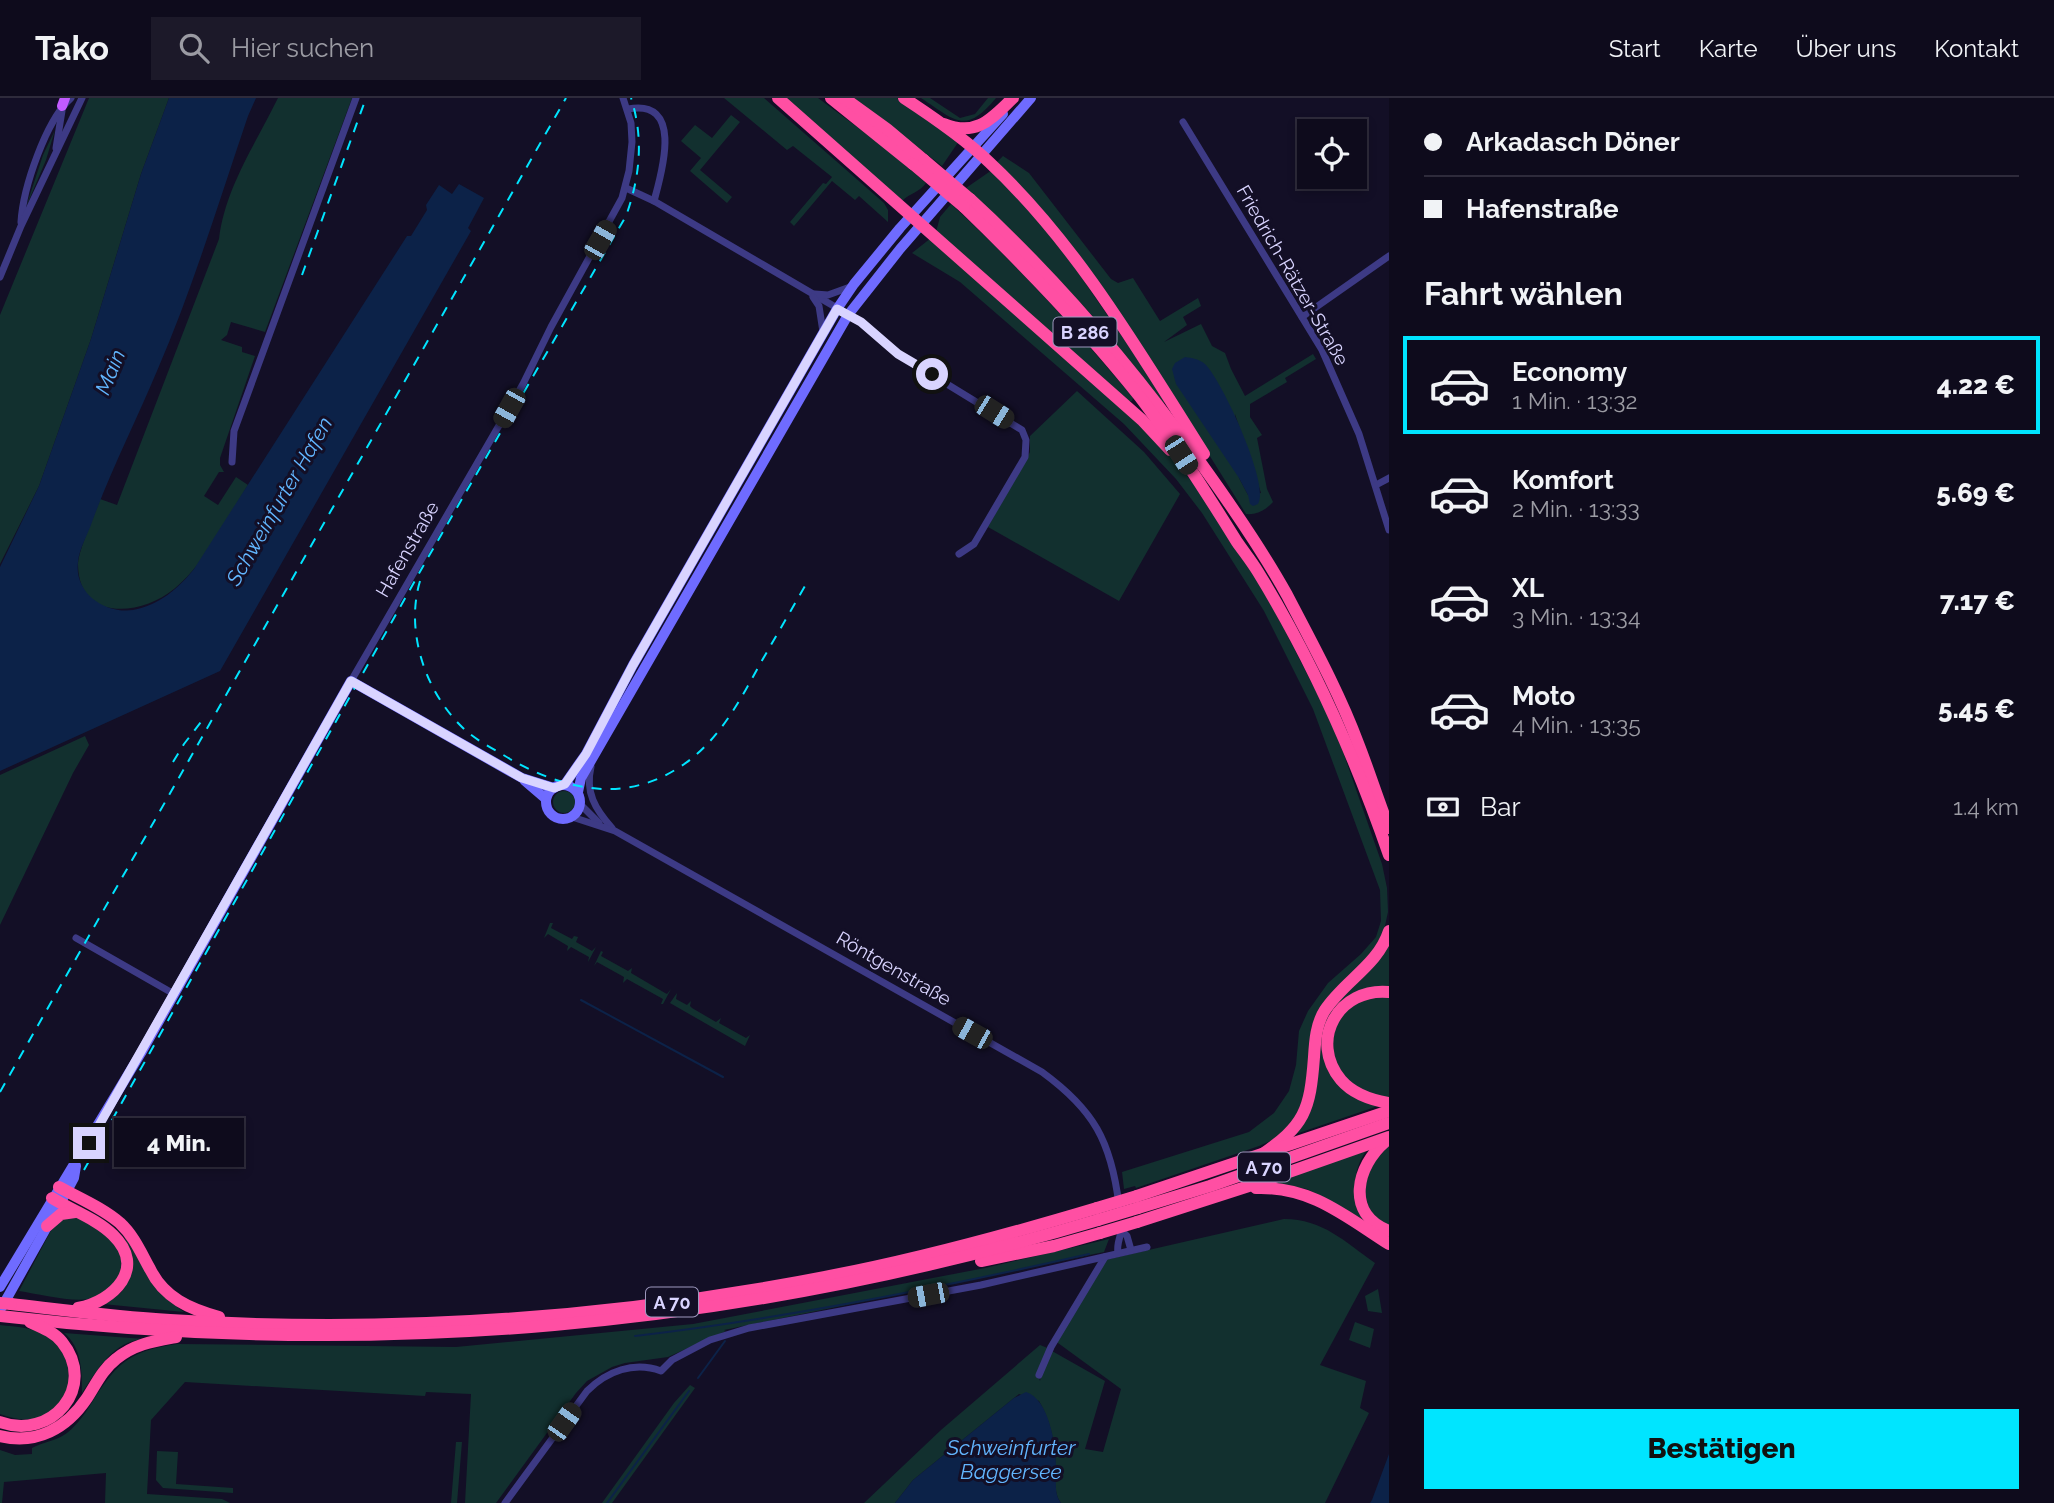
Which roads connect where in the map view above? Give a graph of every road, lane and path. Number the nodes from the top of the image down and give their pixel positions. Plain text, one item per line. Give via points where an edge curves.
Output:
1 (82, 98) edge
2 (356, 98) edge
3 (623, 98) edge
4 (778, 98) edge
5 (831, 98) edge
6 (845, 98) edge
7 (904, 98) edge
8 (1013, 98) edge
9 (1031, 98) edge
10 (66, 101) edge
11 (628, 109) junction
12 (939, 121) junction
13 (1183, 122) dead end
14 (55, 152) junction
15 (977, 152) junction
16 (918, 162) junction
17 (626, 188) junction
18 (654, 201) junction
19 (967, 203) junction
20 (911, 215) junction
21 (922, 224) junction
22 (21, 226) junction
23 (1389, 256) edge
24 (0, 277) edge
25 (854, 284) junction
26 (811, 293) junction
27 (837, 309) junction
28 (848, 315) junction
29 (1303, 317) junction
30 (823, 335) junction
31 (798, 391) junction
32 (232, 462) dead end
33 (1191, 470) junction
34 (1389, 478) edge
35 (1376, 485) junction
36 (735, 489) junction
37 (746, 494) junction
38 (1234, 509) junction
39 (1389, 530) edge
40 (959, 554) dead end
41 (664, 622) junction
42 (351, 681) junction
43 (615, 708) junction
44 (1358, 742) junction
45 (593, 759) junction
46 (522, 778) junction
47 (565, 784) junction
48 (554, 788) junction
49 (578, 792) junction
50 (546, 799) junction
51 (1389, 803) edge
52 (580, 805) junction
53 (572, 817) junction
54 (602, 826) junction
55 (1389, 828) edge
56 (615, 831) junction
57 (1388, 851) edge
58 (1389, 868) edge
59 (1389, 930) edge
60 (76, 938) dead end
61 (1389, 992) edge
62 (174, 994) junction
63 (1389, 1103) edge
64 (1389, 1111) edge
65 (1389, 1123) edge
66 (1389, 1137) edge
67 (1260, 1156) junction
68 (1239, 1189) junction
69 (59, 1195) junction
70 (1137, 1202) junction
71 (75, 1212) junction
72 (1098, 1220) junction
73 (47, 1226) junction
74 (1122, 1231) junction
75 (1389, 1231) edge
76 (1389, 1244) edge
77 (1147, 1247) dead end
78 (1131, 1250) junction
79 (1118, 1253) junction
80 (1105, 1257) junction
81 (5, 1270) edge
82 (0, 1287) edge
83 (3, 1310) edge
84 (67, 1311) junction
85 (23, 1318) junction
86 (237, 1322) junction
87 (202, 1332) junction
88 (1039, 1375) dead end
89 (0, 1422) edge
90 (0, 1436) edge
91 (505, 1503) edge

1 - 14 street
2 - 32 street via 234,431
3 - 11 street, Hafenstraße
4 - 20 highway
5 - 16 highway, B 286
6 - 16 highway, B 286 via 887,129
7 - 12 highway, B 286
8 - 12 highway, B 286 via 988,121 971,128
8 - 15 street
9 - 15 street
10 - 14 street
10 - 22 street via 38,160 22,205
11 - 17 street, Hafenstraße via 632,142
11 - 18 street via 647,103 661,113 664,141
12 - 15 highway, B 286
13 - 29 street, Friedrich-Rätzer-Straße
14 - 22 street
15 - 20 street via 953,169
15 - 21 street
15 - 38 highway, B 286 via 1036,213 1092,284 1220,478
16 - 19 highway, B 286, bridge
17 - 18 street
17 - 42 street, Hafenstraße via 523,384
18 - 26 street
19 - 33 highway, B 286 via 1104,354
19 - 38 highway, B 286 via 1037,263 1112,347
20 - 21 highway
20 - 25 street
21 - 28 street
21 - 33 highway via 1142,420
22 - 24 street
23 - 29 street
25 - 26 street via 828,295
25 - 27 street
26 - 27 street
26 - 30 street via 819,306
27 - 28 street
27 - 30 street
28 - 31 street
28 - 40 street via 898,354 1015,425 1024,435 1025,457 974,544
29 - 35 street, Friedrich-Rätzer-Straße via 1345,398
30 - 31 street
31 - 36 street
31 - 37 street
33 - 57 highway, B 286 via 1257,570 1315,678
34 - 35 street
35 - 39 street, Friedrich-Rätzer-Straße
36 - 37 street
36 - 41 street
37 - 41 street
38 - 44 highway, B 286 via 1286,594
41 - 43 street
42 - 46 street
42 - 62 street, Hafenstraße
43 - 45 street
43 - 47 street
44 - 51 highway
44 - 55 highway, B 286
45 - 49 street
45 - 56 street via 590,796
46 - 48 street
46 - 50 street
47 - 48 street
47 - 49 street
48 - 50 street
49 - 52 street
50 - 53 street via 555,817
52 - 53 street
52 - 54 street, Röntgenstraße
53 - 54 street, Röntgenstraße
54 - 56 street, Röntgenstraße
56 - 74 street, Röntgenstraße via 1049,1077 1093,1119 1115,1172
57 - 58 highway
59 - 67 highway via 1377,955 1325,1011 1318,1027 1303,1118
60 - 62 street
61 - 63 highway via 1369,992 1348,1002 1331,1026 1328,1044 1341,1080 1362,1095
62 - 69 street, Hafenstraße via 76,1164 74,1178
64 - 67 highway, A 70
65 - 70 highway, A 70 via 1210,1185
66 - 68 highway
66 - 75 highway via 1370,1156 1359,1188 1372,1220
67 - 70 highway, A 70
68 - 72 highway, bridge via 1136,1222
68 - 76 highway via 1303,1192
69 - 71 highway
69 - 73 street
69 - 81 street
69 - 86 highway via 120,1223 158,1283 184,1305
70 - 72 highway, A 70, bridge
71 - 73 highway via 61,1214
71 - 84 highway via 113,1236 122,1247 125,1272 110,1296
72 - 86 highway, A 70 via 788,1284 658,1304 446,1321
72 - 87 highway, A 70 via 935,1265 741,1304 569,1325 393,1335
73 - 83 street
74 - 78 street, Röntgenstraße
74 - 79 street, Röntgenstraße via 1117,1238
77 - 78 street
78 - 79 street
79 - 80 street
80 - 88 street
80 - 91 street via 742,1329 679,1356 661,1371 629,1367 612,1373 592,1385
81 - 82 street
83 - 84 highway, A 70
83 - 85 highway, A 70
84 - 86 highway, A 70
85 - 87 highway, A 70
85 - 89 highway via 60,1340 73,1364 73,1389 65,1406 40,1423 17,1426
87 - 90 highway via 130,1349 111,1363 79,1409 56,1429 28,1439

